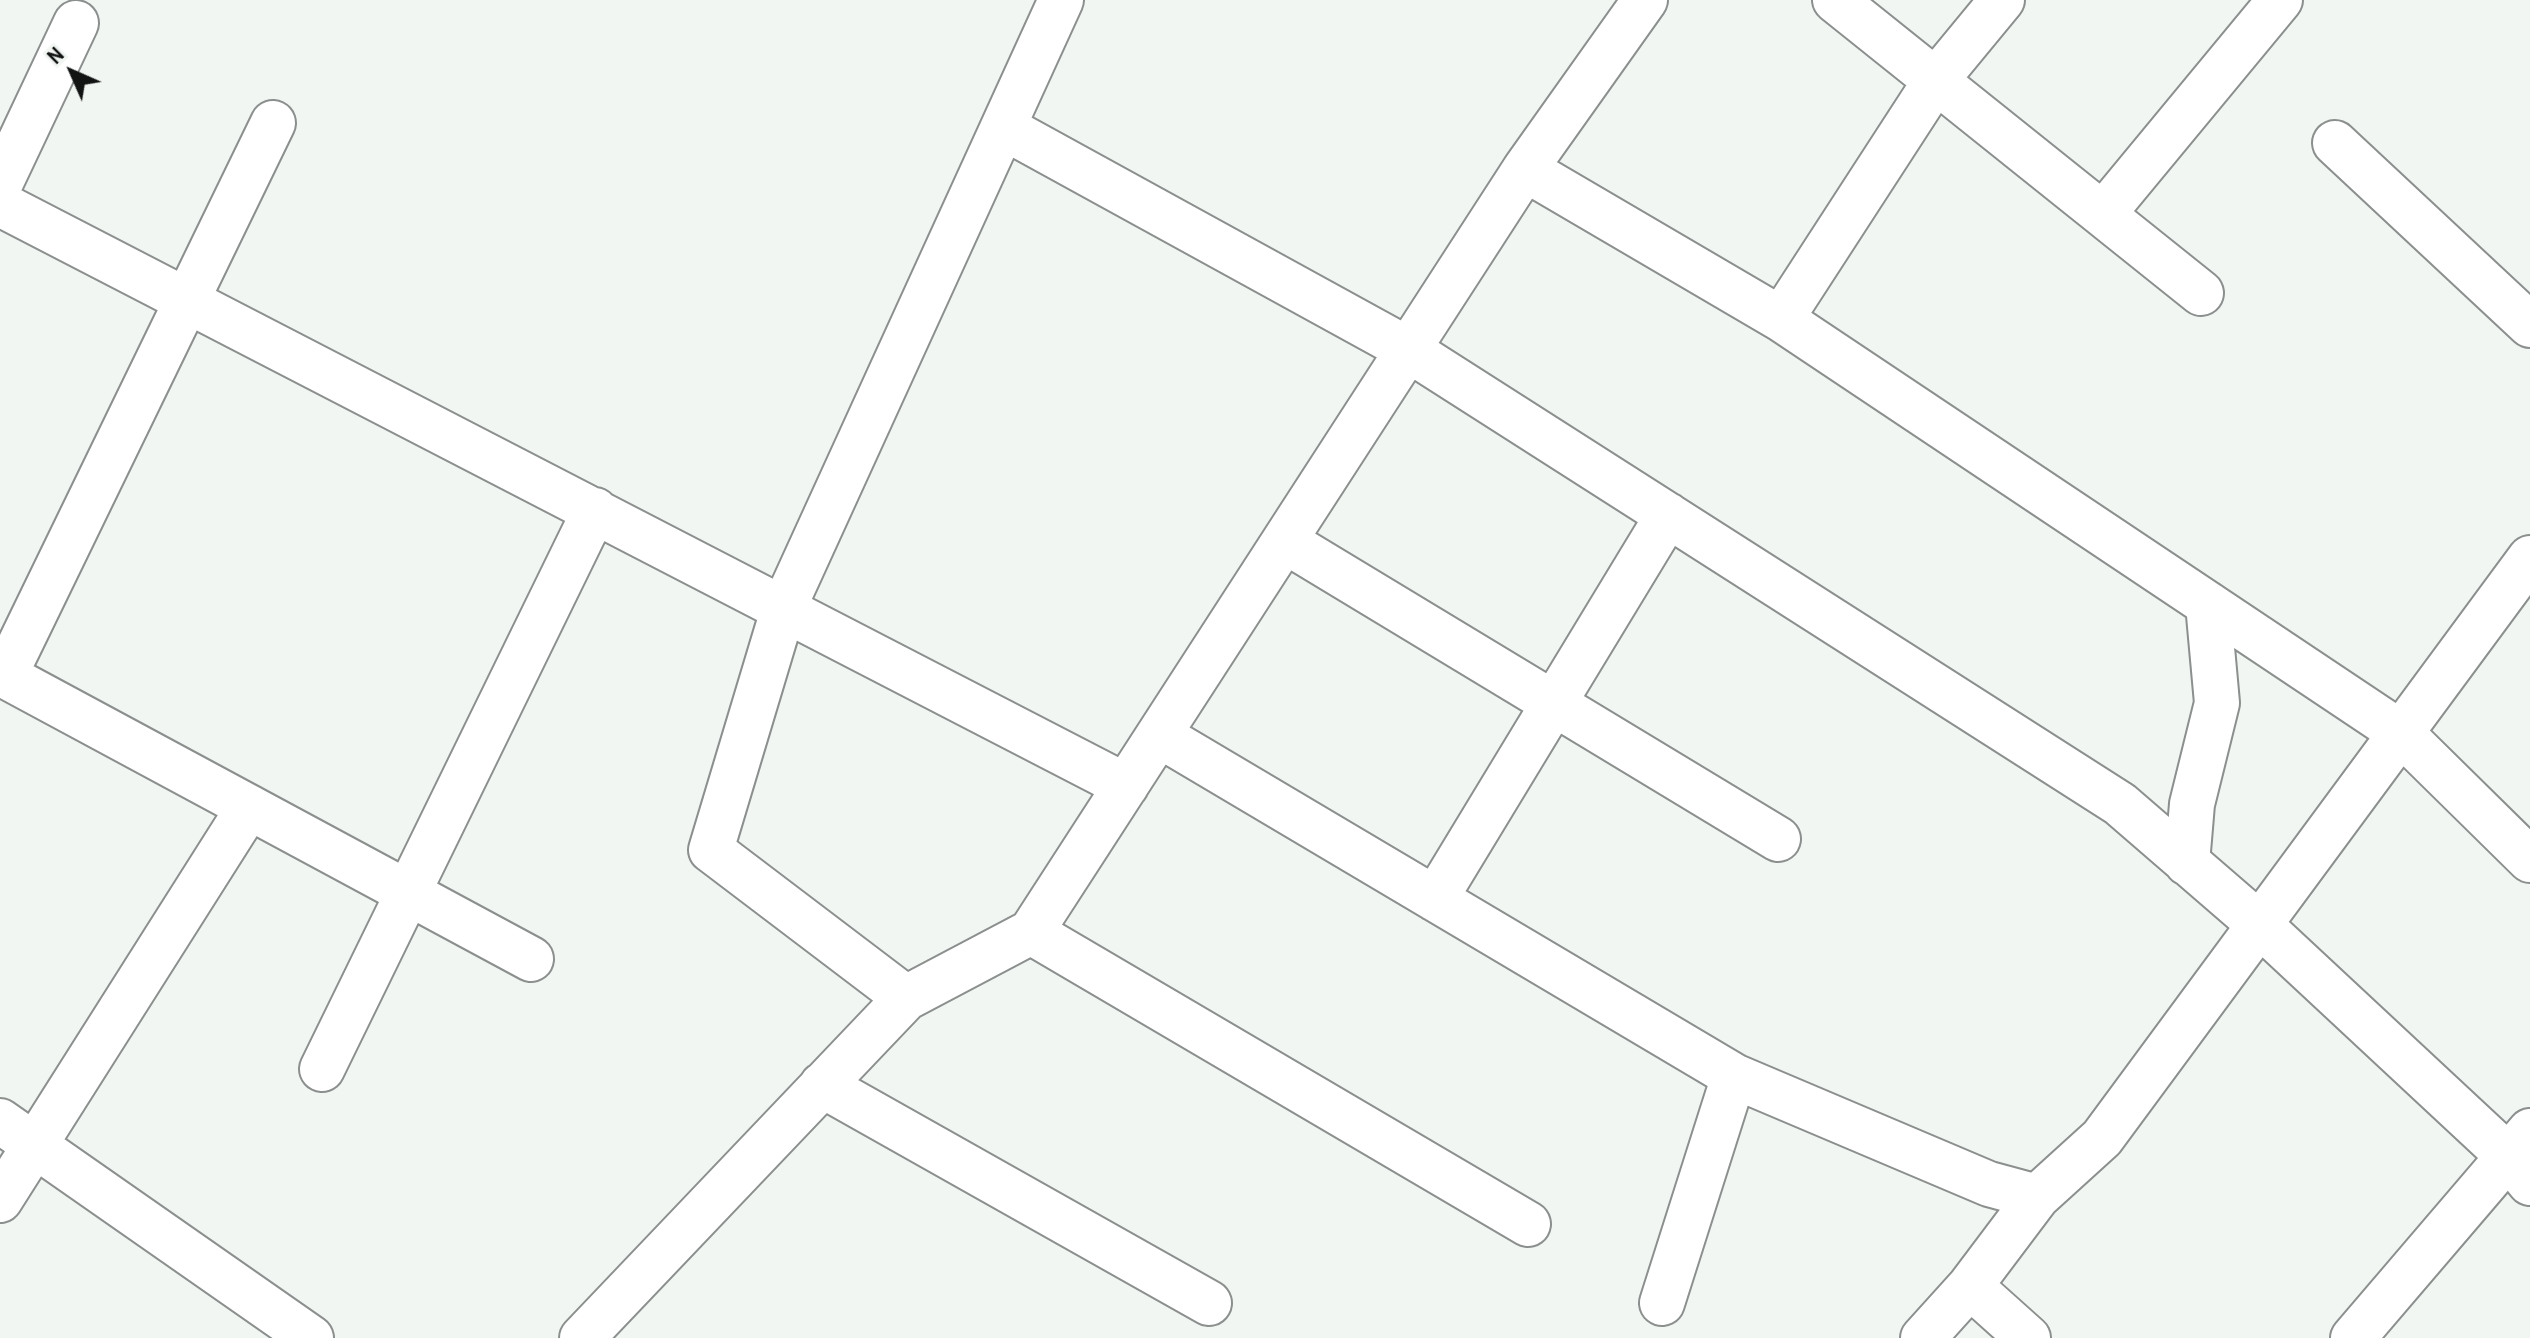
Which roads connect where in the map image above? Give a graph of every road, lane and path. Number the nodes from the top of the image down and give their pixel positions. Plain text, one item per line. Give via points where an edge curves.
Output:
1 (1061, 0) edge
2 (1645, 0) edge
3 (1835, 0) edge
4 (2002, 0) edge
5 (2280, 0) edge
6 (76, 23) dead end
7 (1936, 80) junction
8 (273, 123) dead end
9 (1003, 127) junction
10 (2335, 143) dead end
11 (1525, 169) junction
12 (0, 184) edge
13 (0, 204) edge
14 (2103, 214) junction
15 (2201, 293) dead end
16 (187, 300) junction
17 (1781, 319) junction
18 (2530, 325) edge
19 (1409, 350) junction
20 (595, 510) junction
21 (1668, 515) junction
22 (1285, 541) junction
23 (2529, 563) edge
24 (2208, 604) junction
25 (784, 607) junction
26 (3, 674) edge
27 (1554, 703) junction
28 (2401, 733) junction
29 (1159, 735) junction
30 (1126, 786) junction
31 (249, 807) junction
32 (1778, 839) dead end
33 (2530, 860) edge
34 (2187, 863) junction
35 (408, 892) junction
36 (1435, 899) junction
37 (2260, 925) junction
38 (1031, 932) junction
39 (531, 959) dead end
40 (906, 998) junction
41 (322, 1069) dead end
42 (1734, 1076) junction
43 (822, 1085) junction
44 (0, 1121) edge
45 (35, 1146) junction
46 (2523, 1157) edge
47 (2037, 1197) junction
48 (0, 1200) edge
49 (1528, 1224) dead end
50 (1970, 1286) junction
51 (1209, 1303) dead end
52 (1662, 1303) dead end
53 (311, 1338) edge
54 (582, 1338) edge
55 (1923, 1338) edge
56 (2028, 1338) edge
57 (2353, 1338) edge

1 - 9 street
2 - 11 street
3 - 7 street
4 - 7 street
5 - 14 street
6 - 12 street
7 - 14 street
7 - 17 street
8 - 16 street
9 - 19 street
9 - 25 street
10 - 18 street
11 - 17 street
11 - 19 street
13 - 16 street
14 - 15 street
16 - 20 street
16 - 26 street
17 - 24 street
19 - 21 street
19 - 22 street
20 - 25 street
20 - 35 street
21 - 27 street
21 - 34 street via 2120,804
22 - 27 street
22 - 29 street
23 - 28 street
24 - 28 street
24 - 34 street via 2217,703 2192,804
25 - 30 street
25 - 40 street via 711,850
26 - 31 street
27 - 32 street
27 - 36 street
28 - 33 street
28 - 37 street
29 - 30 street
29 - 36 street
30 - 38 street
31 - 35 street
31 - 45 street
34 - 37 street
35 - 39 street
35 - 41 street
36 - 42 street
37 - 46 street
37 - 47 street via 2102,1138
38 - 40 street
38 - 49 street
40 - 43 street
42 - 47 street via 1989,1184
42 - 52 street
43 - 51 street
43 - 54 street
44 - 45 street
45 - 48 street
45 - 53 street
46 - 57 street
47 - 50 street
50 - 55 street
50 - 56 street

